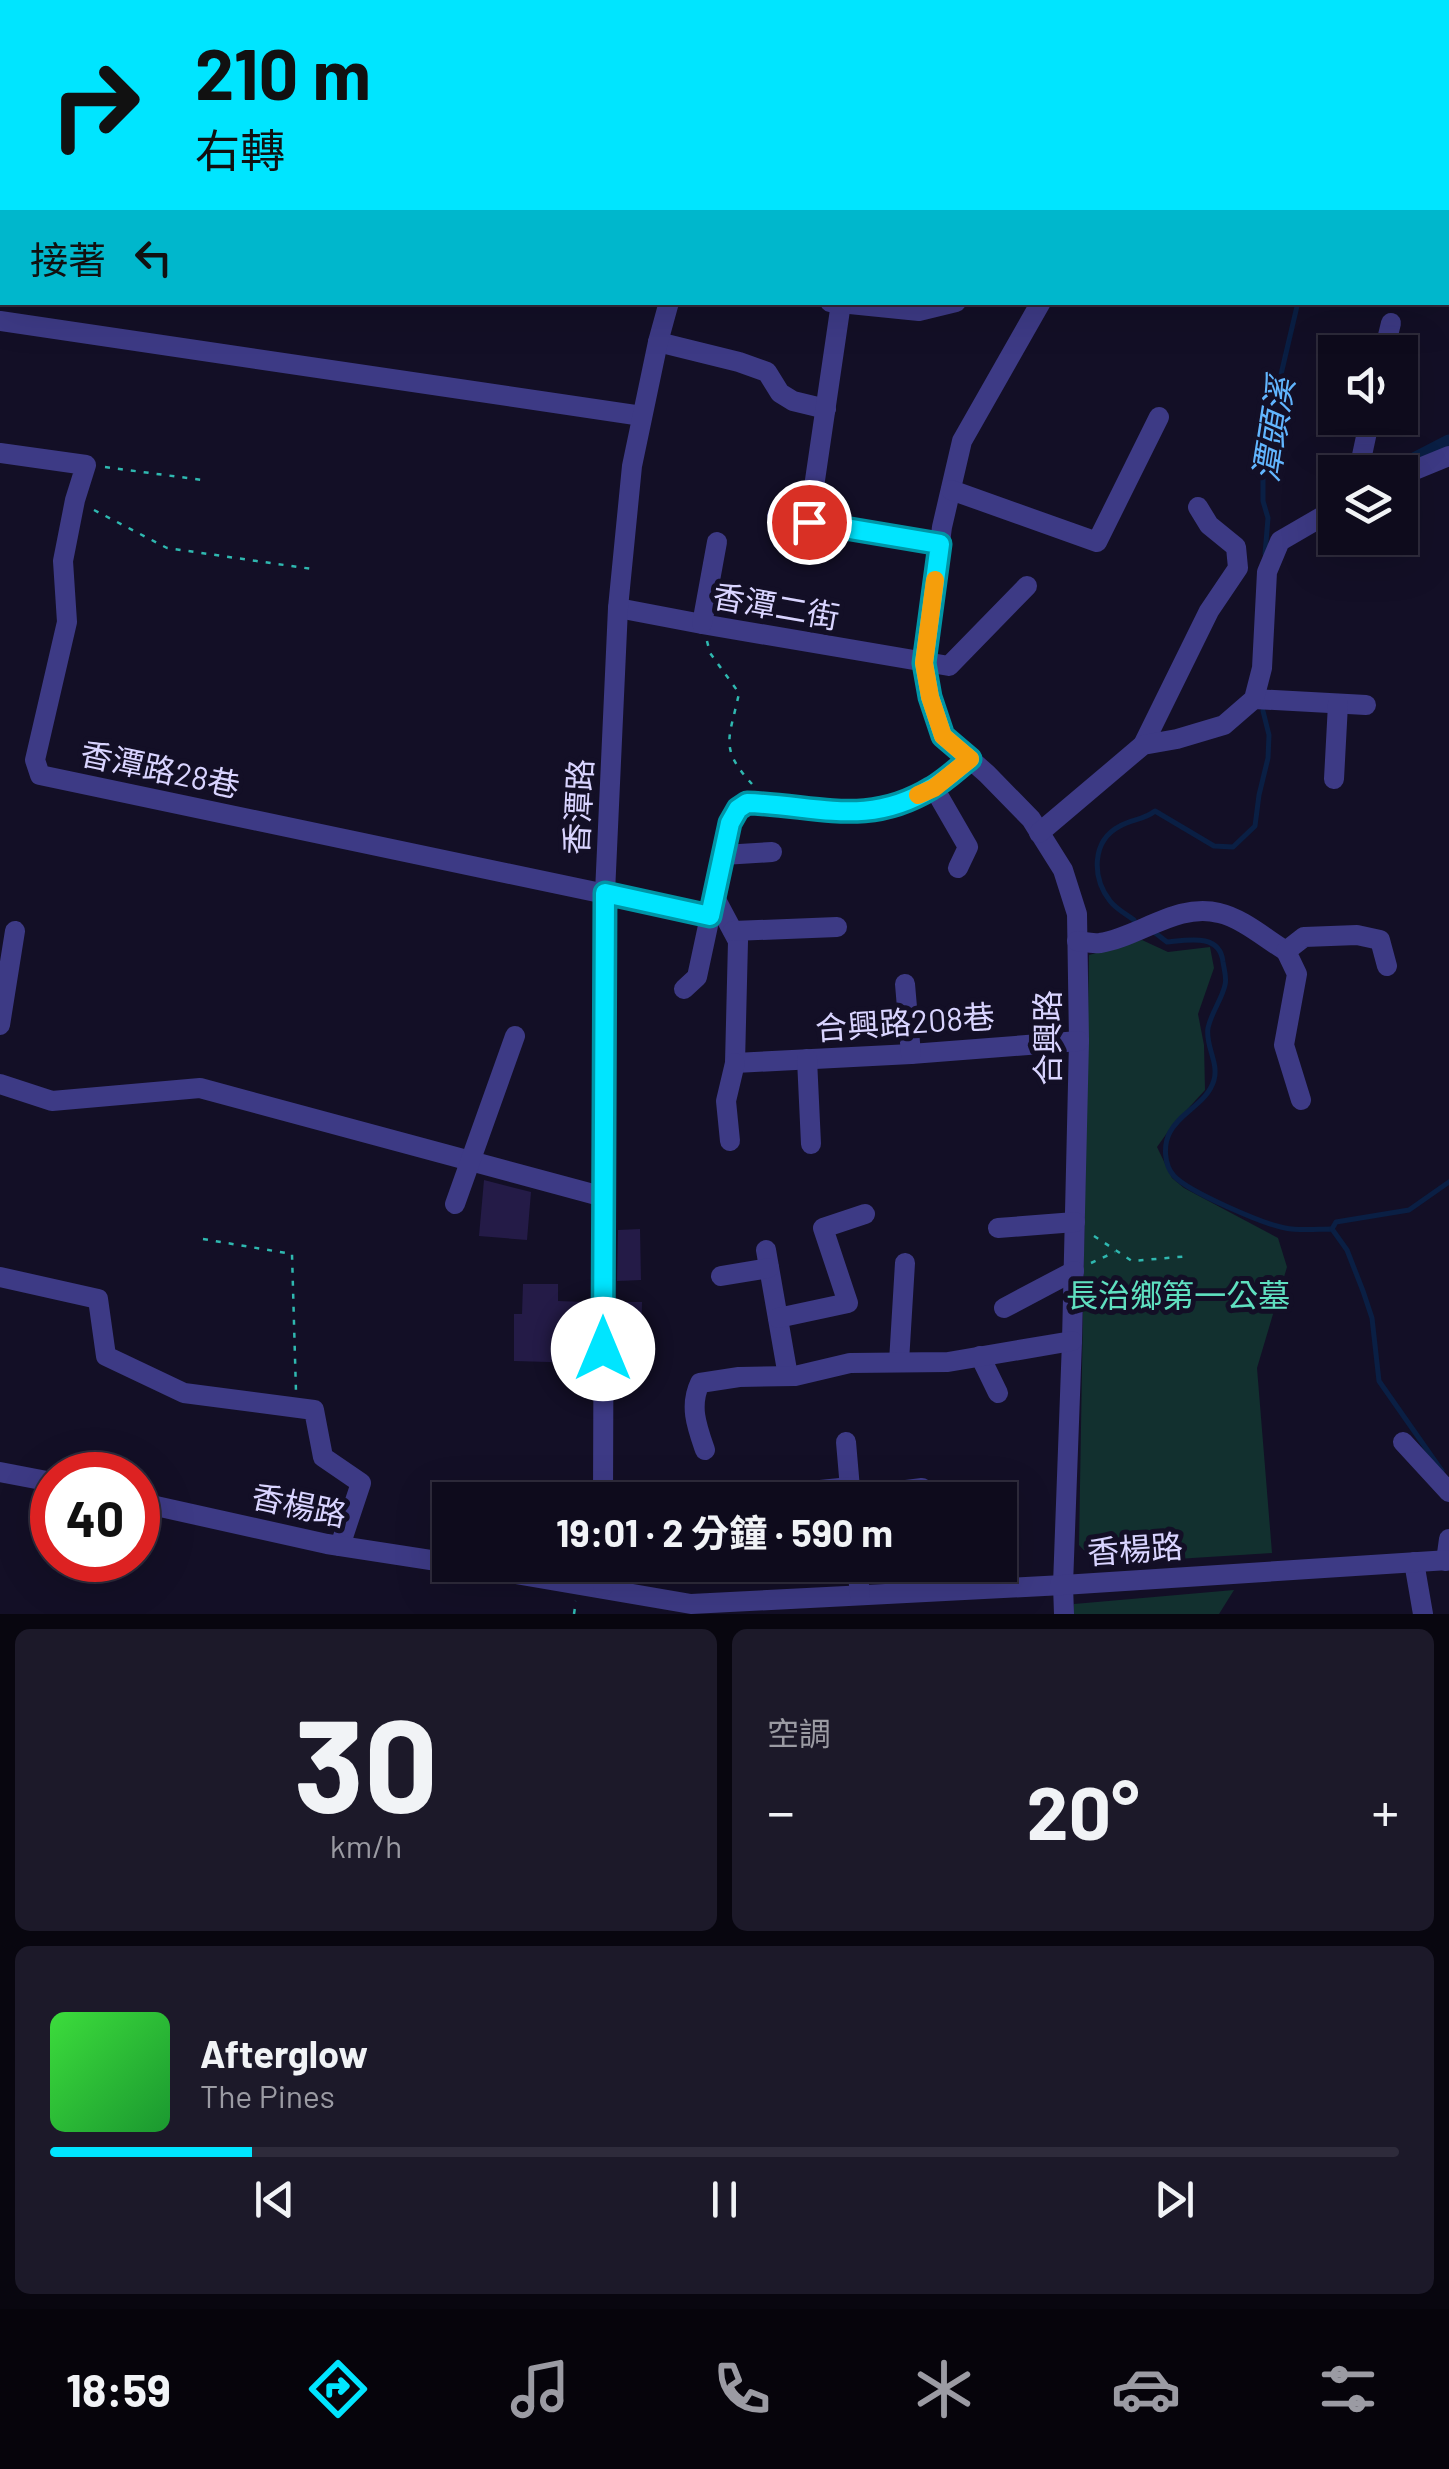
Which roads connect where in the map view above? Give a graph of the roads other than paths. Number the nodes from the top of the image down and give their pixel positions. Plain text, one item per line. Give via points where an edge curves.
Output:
1 (668, 305) edge
2 (853, 305) edge
3 (862, 305) edge
4 (941, 305) edge
5 (1035, 305) edge
6 (0, 321) edge
7 (1391, 323) dead end
8 (1388, 335) edge
9 (658, 342) junction
10 (826, 409) junction
11 (642, 416) junction
12 (1158, 417) dead end
13 (0, 453) edge
14 (1449, 456) edge
15 (1418, 469) edge
16 (951, 490) junction
17 (1198, 507) dead end
18 (778, 516) dead end
19 (1318, 520) edge
20 (809, 522) junction
21 (717, 542) dead end
22 (940, 544) junction
23 (1238, 568) junction
24 (1267, 572) junction
25 (1028, 586) dead end
26 (618, 608) junction
27 (702, 624) junction
28 (924, 663) junction
29 (1254, 698) junction
30 (1338, 704) junction
31 (1366, 705) dead end
32 (1142, 745) junction
33 (970, 759) junction
34 (1334, 779) dead end
35 (934, 788) junction
36 (1040, 833) junction
37 (772, 852) dead end
38 (723, 855) junction
39 (958, 868) dead end
40 (605, 893) junction
41 (712, 906) junction
42 (838, 927) dead end
43 (15, 930) dead end
44 (732, 931) junction
45 (1077, 941) junction
46 (1286, 952) junction
47 (1387, 966) dead end
48 (906, 984) dead end
49 (684, 989) dead end
50 (0, 1025) edge
51 (515, 1036) dead end
52 (1079, 1042) junction
53 (911, 1054) junction
54 (807, 1059) junction
55 (735, 1063) junction
56 (0, 1084) edge
57 (1301, 1100) dead end
58 (730, 1140) dead end
59 (811, 1144) dead end
60 (470, 1161) junction
61 (604, 1197) junction
62 (455, 1204) dead end
63 (865, 1214) dead end
64 (1075, 1222) junction
65 (998, 1228) dead end
66 (905, 1262) dead end
67 (1074, 1271) junction
68 (722, 1276) dead end
69 (0, 1277) edge
70 (1004, 1308) dead end
71 (778, 1318) junction
72 (1072, 1341) junction
73 (980, 1356) junction
74 (900, 1362) junction
75 (788, 1376) junction
76 (998, 1392) dead end
77 (846, 1442) dead end
78 (1403, 1442) dead end
79 (704, 1450) dead end
80 (0, 1472) edge
81 (30, 1478) edge
82 (603, 1482) edge
83 (849, 1482) edge
84 (1449, 1492) edge
85 (160, 1507) edge
86 (1449, 1539) edge
87 (340, 1546) junction
88 (432, 1560) edge
89 (1448, 1560) edge
90 (1414, 1562) junction
91 (571, 1582) edge
92 (602, 1582) edge
93 (859, 1582) edge
94 (1063, 1585) junction
95 (602, 1587) junction
96 (860, 1595) junction
97 (1064, 1614) edge
98 (1422, 1614) edge

1 - 9 street, 香潭路
2 - 10 street
3 - 4 street via 919,311
5 - 16 street, 合興路 via 962,441
6 - 11 street
7 - 8 street
9 - 10 street via 766,372 780,393
9 - 11 street, 香潭路
10 - 20 street
11 - 26 street, 香潭路
12 - 16 street via 1096,542
13 - 40 street, 香潭路28巷 via 86,465 63,561 68,622 35,760 40,775
14 - 15 street
16 - 22 street, 合興路
17 - 23 street via 1236,547
18 - 20 street
19 - 24 street via 1280,541
20 - 22 street
21 - 27 street
22 - 28 street, 合興路
23 - 24 street
23 - 32 street
24 - 29 street
25 - 28 street via 950,666
26 - 27 street, 香潭二街
26 - 40 street, 香潭路
27 - 28 street, 香潭二街
28 - 33 street, 合興路 via 943,736
29 - 30 street
29 - 32 street via 1224,725
30 - 31 street
30 - 34 street
32 - 36 street
33 - 35 street
33 - 36 street, 合興路
35 - 38 street via 894,807 853,813 747,803 730,823
35 - 39 street via 968,847
36 - 45 street, 合興路 via 1063,870
37 - 38 street
38 - 41 street
40 - 41 street
40 - 61 street, 香潭路
41 - 44 street
41 - 49 street via 697,977
42 - 44 street
43 - 50 street
44 - 55 street via 738,942
45 - 46 street via 1096,944 1200,911 1220,913
45 - 52 street, 合興路
46 - 47 street via 1304,938 1357,935 1380,940
46 - 57 street via 1297,974 1284,1045
48 - 53 street
51 - 60 street
52 - 53 street, 合興路208巷
52 - 64 street, 合興路
53 - 54 street, 合興路208巷
54 - 55 street, 合興路208巷
54 - 59 street
55 - 58 street via 726,1101
56 - 60 street via 52,1102 200,1088
60 - 61 street
60 - 62 street
61 - 82 street, 香潭路
63 - 71 street via 822,1228 848,1303
64 - 65 street
64 - 67 street, 合興路
66 - 74 street
67 - 70 street
67 - 72 street, 合興路
68 - 71 street via 768,1259
69 - 87 street via 98,1299 106,1356 184,1393 314,1410 323,1457 360,1484
71 - 75 street
72 - 73 street
72 - 94 street, 合興路
73 - 74 street
73 - 76 street
74 - 75 street via 850,1363
75 - 79 street via 700,1384 694,1418
77 - 83 street
78 - 84 street
80 - 81 street
85 - 87 street, 香楊路
86 - 89 street
87 - 88 street, 香楊路
89 - 90 street, 香楊路
90 - 94 street, 香楊路
90 - 98 street
91 - 95 street, 香楊路
92 - 95 street
93 - 96 street
94 - 96 street, 香楊路
94 - 97 street, 合興路
95 - 96 street, 香楊路 via 691,1604

